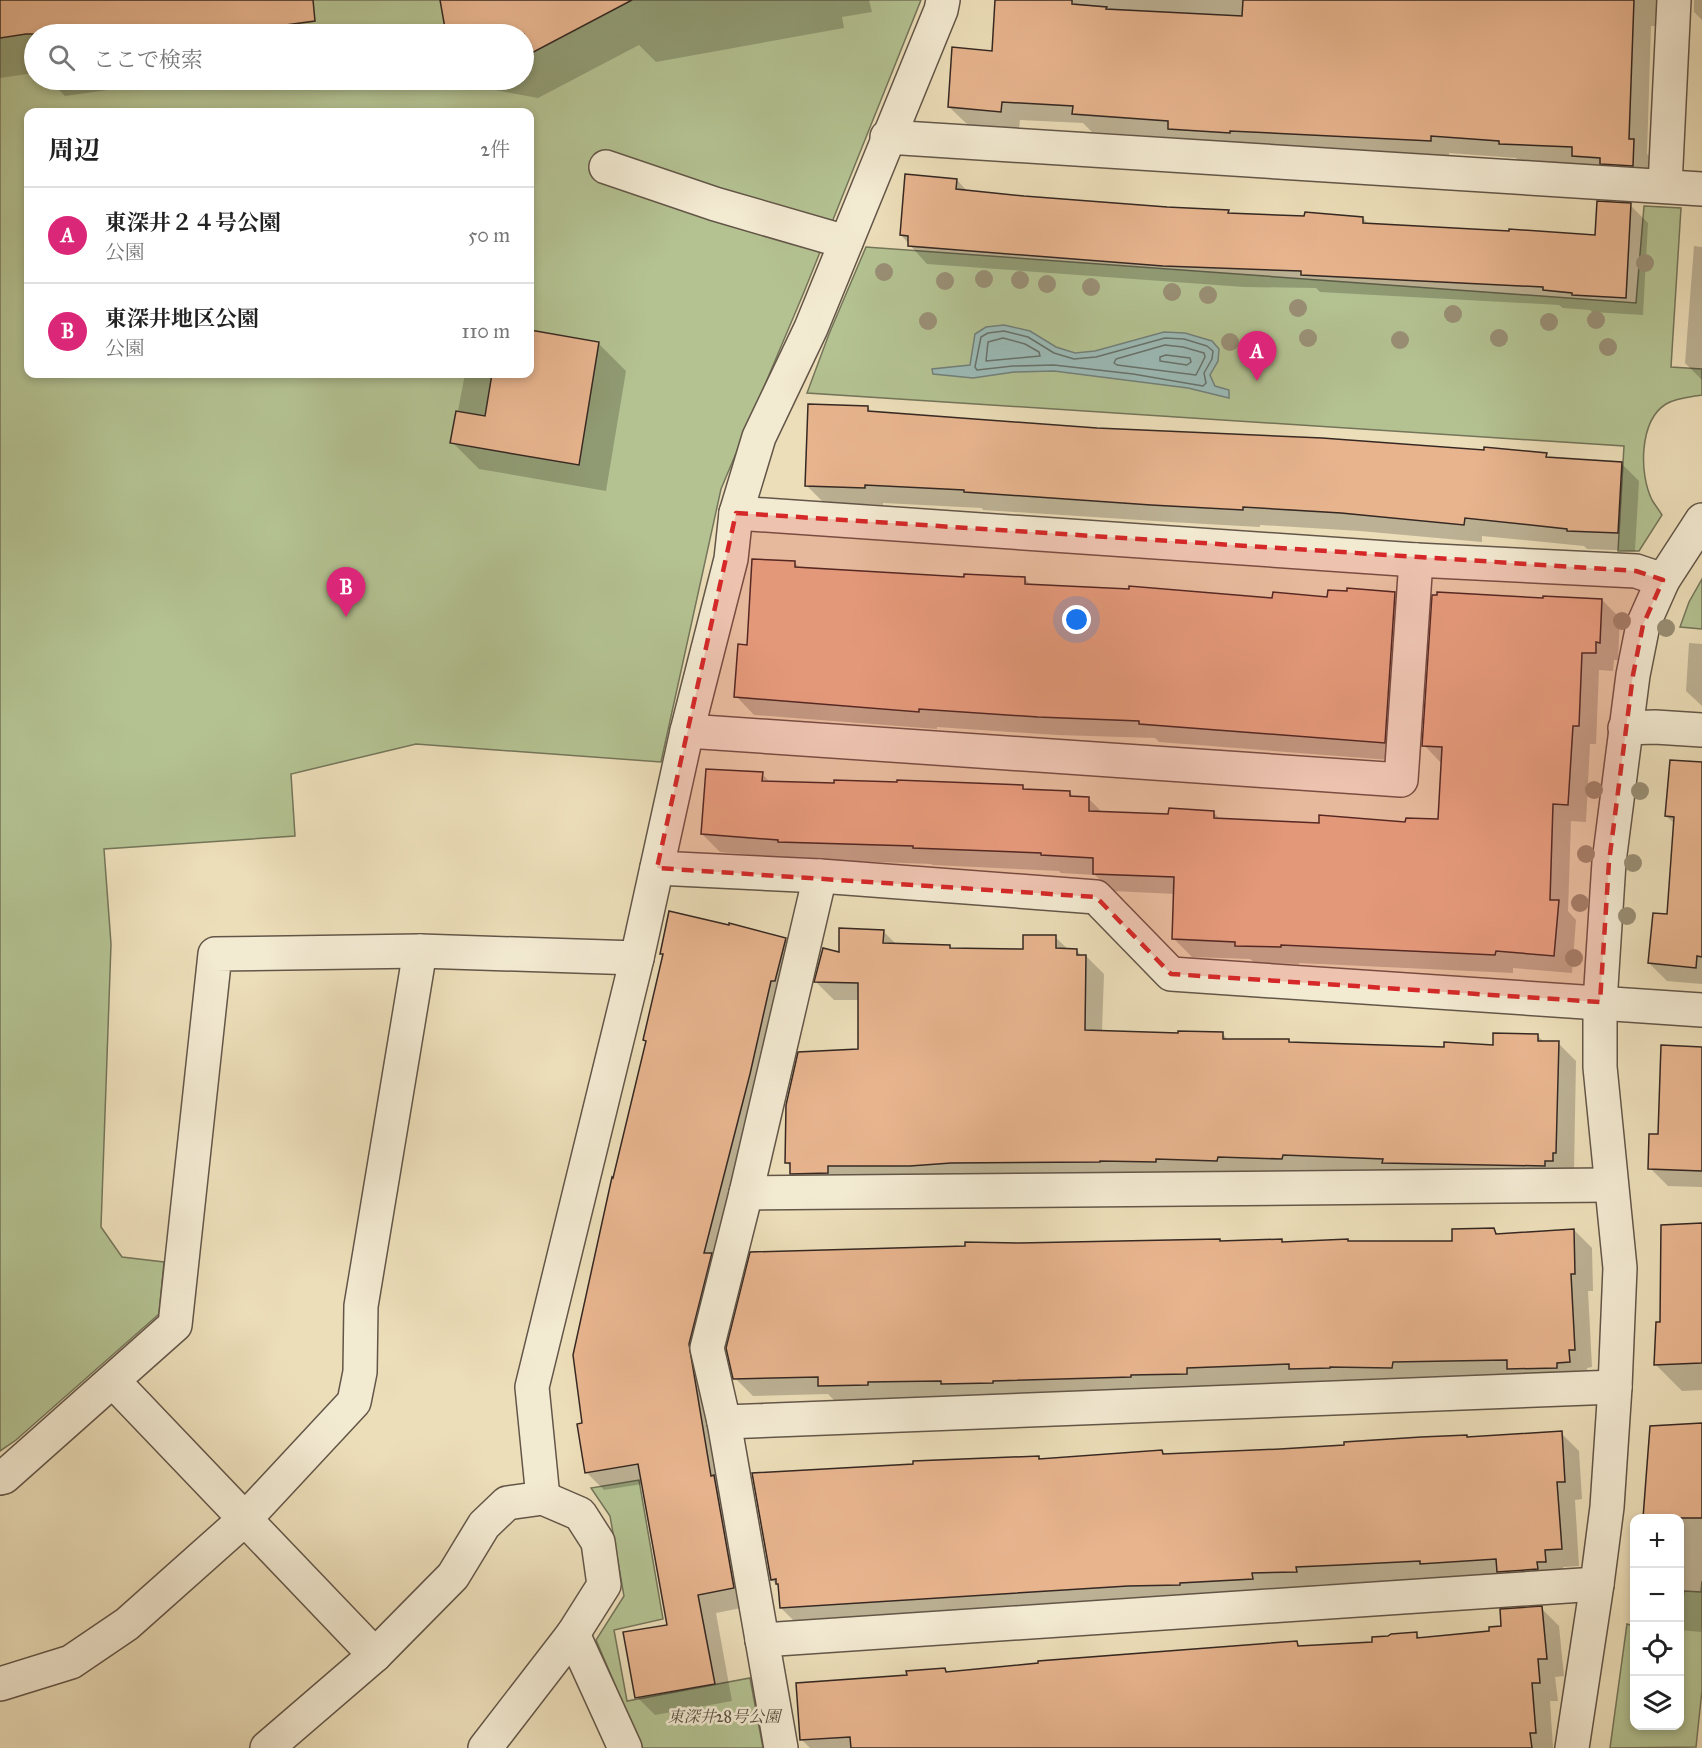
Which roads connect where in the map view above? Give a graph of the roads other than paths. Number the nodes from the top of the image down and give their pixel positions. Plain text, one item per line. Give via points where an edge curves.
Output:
1 (943, 0) edge
2 (1674, 0) edge
3 (887, 137) junction
4 (606, 168) dead end
5 (1665, 186) junction
6 (1702, 189) edge
7 (846, 242) junction
8 (736, 513) junction
9 (1702, 520) edge
10 (1416, 560) junction
11 (1663, 580) junction
12 (1625, 728) junction
13 (1702, 730) edge
14 (687, 731) junction
15 (657, 868) junction
16 (820, 876) junction
17 (420, 951) junction
18 (637, 958) junction
19 (1600, 1002) junction
20 (1702, 1010) edge
21 (1611, 1185) junction
22 (746, 1193) junction
23 (114, 1382) junction
24 (1615, 1387) junction
25 (724, 1422) junction
26 (0, 1478) edge
27 (543, 1498) junction
28 (246, 1518) junction
29 (1598, 1584) junction
30 (573, 1634) junction
31 (762, 1640) junction
32 (375, 1655) junction
33 (0, 1684) edge
34 (267, 1748) edge
35 (485, 1748) edge
36 (625, 1748) edge
37 (781, 1748) edge
38 (1572, 1748) edge

1 - 3 street
2 - 5 street
3 - 5 street
3 - 7 street
4 - 7 street
5 - 6 street
7 - 8 street via 811,328 759,436
8 - 10 street
8 - 14 street via 731,559
9 - 11 street
10 - 11 street via 1636,571
10 - 14 street via 1401,780
11 - 12 street via 1643,625
12 - 13 street
12 - 19 street via 1609,862
14 - 15 street
15 - 16 street
15 - 18 street
16 - 19 street via 1096,897 1171,974
16 - 22 street
17 - 18 street
17 - 23 street via 215,954 175,1326
17 - 28 street via 362,1306 360,1372 354,1402
18 - 27 street via 532,1387
19 - 20 street
19 - 21 street via 1600,1067
21 - 22 street
21 - 24 street via 1620,1268
22 - 25 street via 707,1348
23 - 26 street
23 - 28 street
24 - 25 street
24 - 29 street
25 - 31 street
27 - 30 street via 580,1514 598,1542 604,1585
27 - 32 street via 507,1503 484,1525 453,1576
28 - 32 street
28 - 33 street via 127,1624 72,1662
29 - 31 street
29 - 38 street
30 - 35 street
30 - 36 street
31 - 37 street
32 - 34 street

